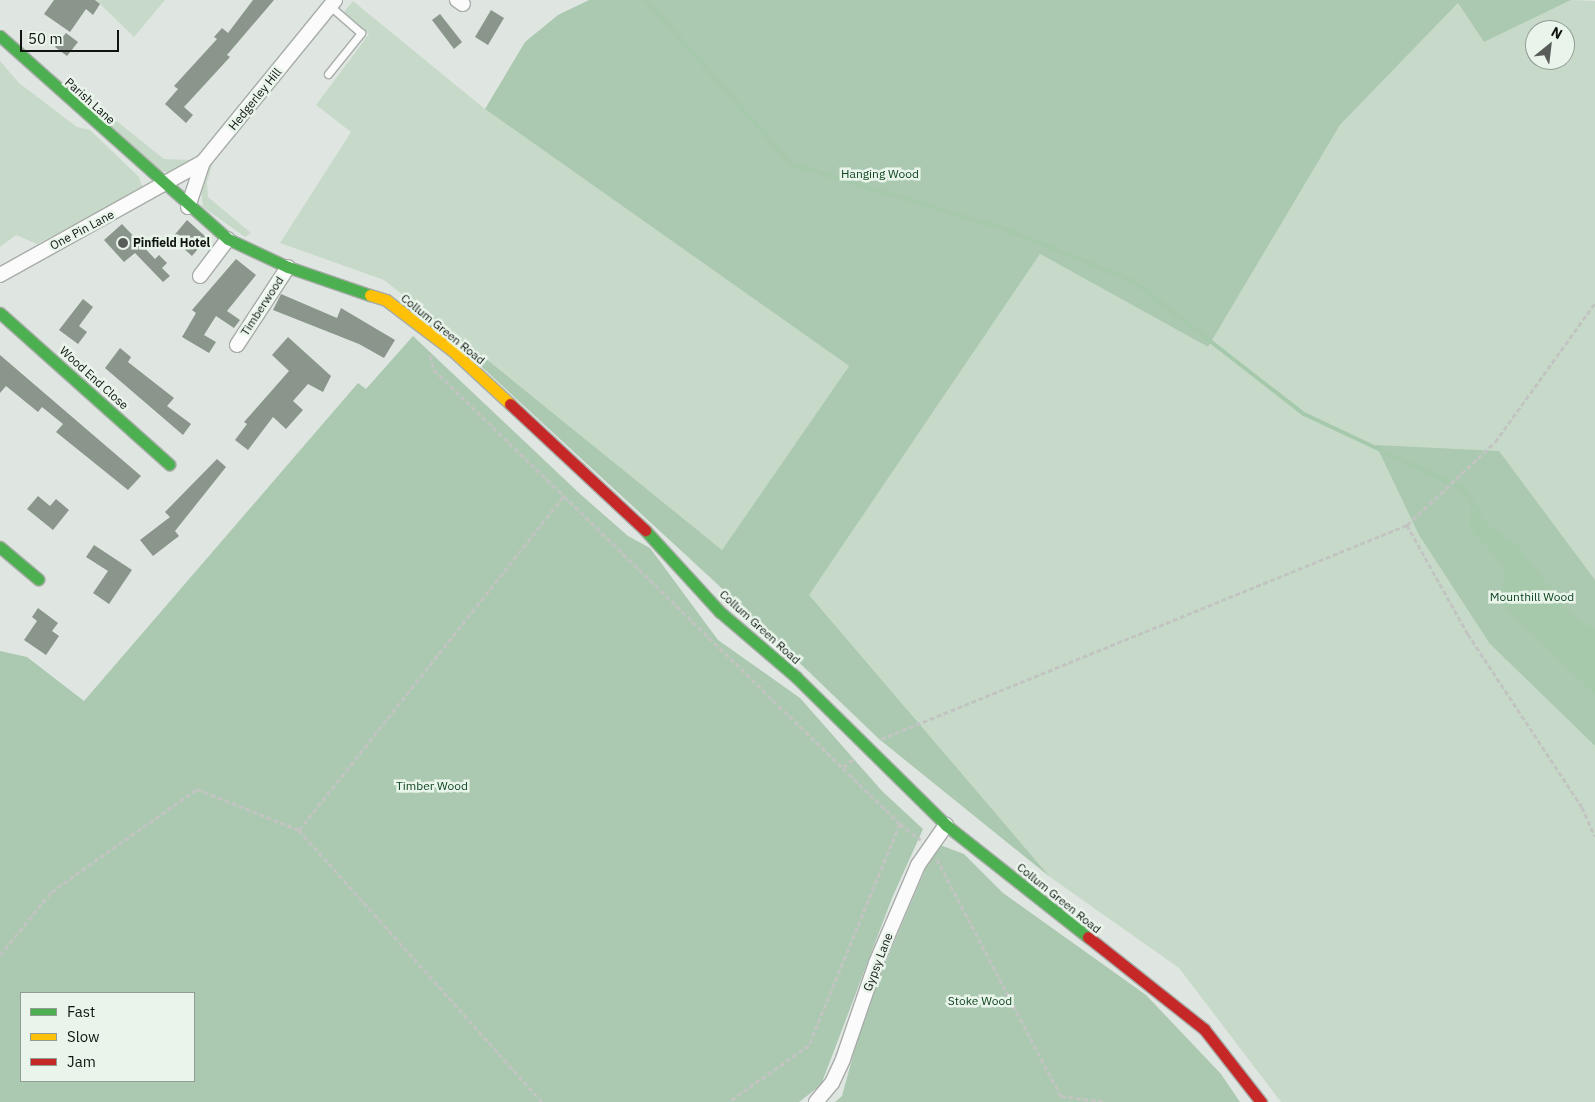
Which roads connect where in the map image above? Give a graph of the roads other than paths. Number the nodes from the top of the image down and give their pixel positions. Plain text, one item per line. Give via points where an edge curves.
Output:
1 (333, 3) edge
2 (0, 36) edge
3 (328, 74) dead end
4 (203, 162) junction
5 (163, 184) junction
6 (188, 207) junction
7 (228, 239) junction
8 (288, 267) junction
9 (0, 275) edge
10 (200, 276) dead end
11 (0, 313) edge
12 (237, 345) dead end
13 (169, 464) dead end
14 (0, 546) edge
15 (38, 579) dead end
16 (946, 824) junction
17 (816, 1102) edge
18 (1261, 1102) edge

1 - 3 lane via 361,33
1 - 4 street, Hedgerley Hill
2 - 5 street, Parish Lane
4 - 5 street, Hedgerley Hill
4 - 6 street
5 - 6 street, Collum Green Road
5 - 9 street, One Pin Lane
6 - 7 street, Collum Green Road
7 - 8 street, Collum Green Road
7 - 10 street
8 - 12 street, Timberwood
8 - 16 street, Collum Green Road via 386,300 453,350 646,530 720,612 796,677
11 - 13 street, Wood End Close
14 - 15 street
16 - 17 street, Gypsy Lane via 929,846 876,963 832,1083
16 - 18 street, Collum Green Road via 1204,1029

